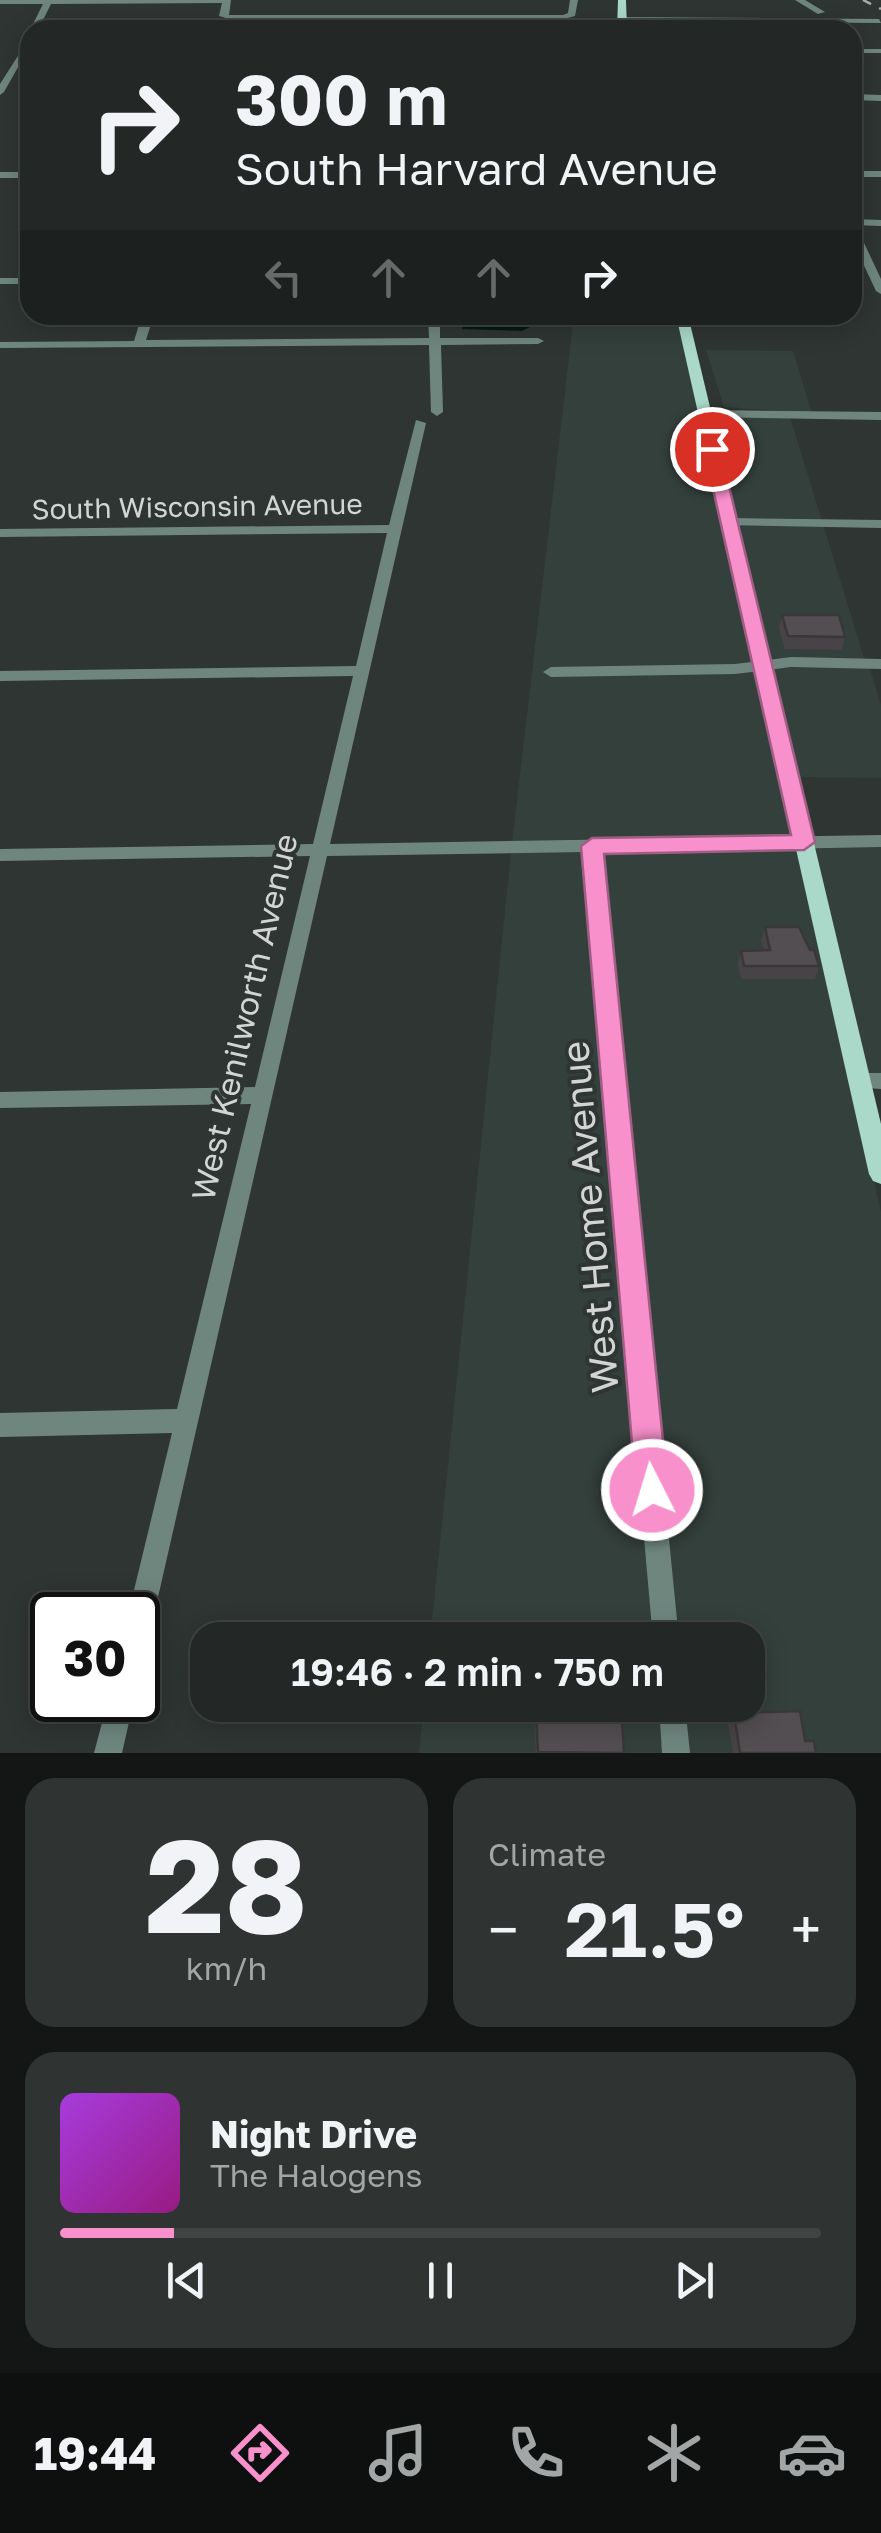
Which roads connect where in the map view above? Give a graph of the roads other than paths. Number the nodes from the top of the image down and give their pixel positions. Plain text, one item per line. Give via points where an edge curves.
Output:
1 (574, 0) edge
2 (799, 0) edge
3 (48, 1) edge
4 (227, 1) edge
5 (0, 2) edge
6 (820, 12) dead end
7 (12, 53) dead end
8 (20, 53) edge
9 (20, 63) edge
10 (0, 92) edge
11 (862, 251) edge
12 (873, 278) edge
13 (881, 290) edge
14 (145, 325) edge
15 (434, 325) edge
16 (684, 325) edge
17 (434, 342) junction
18 (538, 342) dead end
19 (0, 344) edge
20 (139, 344) junction
21 (704, 414) junction
22 (881, 416) edge
23 (729, 522) junction
24 (881, 524) edge
25 (395, 529) junction
26 (0, 534) edge
27 (881, 664) edge
28 (762, 666) junction
29 (362, 671) junction
30 (551, 672) dead end
31 (0, 676) edge
32 (804, 842) junction
33 (881, 842) edge
34 (592, 846) junction
35 (319, 850) junction
36 (0, 856) edge
37 (859, 1081) junction
38 (881, 1081) edge
39 (262, 1095) junction
40 (0, 1100) edge
41 (881, 1174) edge
42 (186, 1421) junction
43 (0, 1425) edge
44 (146, 1592) edge
45 (664, 1622) edge
46 (115, 1722) edge
47 (673, 1722) edge
48 (108, 1753) edge
49 (676, 1753) edge

1 - 4 street via 569,16 224,16
2 - 6 street
3 - 4 street
3 - 5 street
7 - 8 street
9 - 10 street
11 - 12 street
12 - 13 street
14 - 20 street
15 - 17 street, West Kenilworth Avenue
16 - 21 main road
17 - 18 street
17 - 20 street
17 - 25 street, West Kenilworth Avenue via 428,417
19 - 20 street
21 - 22 street
21 - 23 main road
23 - 24 street
23 - 28 main road
25 - 26 street, South Wisconsin Avenue
25 - 29 street, West Kenilworth Avenue
27 - 28 street
28 - 30 street
28 - 32 main road
29 - 31 street
29 - 35 street, West Kenilworth Avenue
32 - 33 street
32 - 34 street
32 - 37 main road
34 - 35 street
34 - 45 street, West Home Avenue
35 - 36 street
35 - 39 street, West Kenilworth Avenue
37 - 38 street
37 - 41 main road
39 - 40 street
39 - 42 street, West Kenilworth Avenue
42 - 43 street
42 - 44 street, West Kenilworth Avenue
46 - 48 street
47 - 49 street

